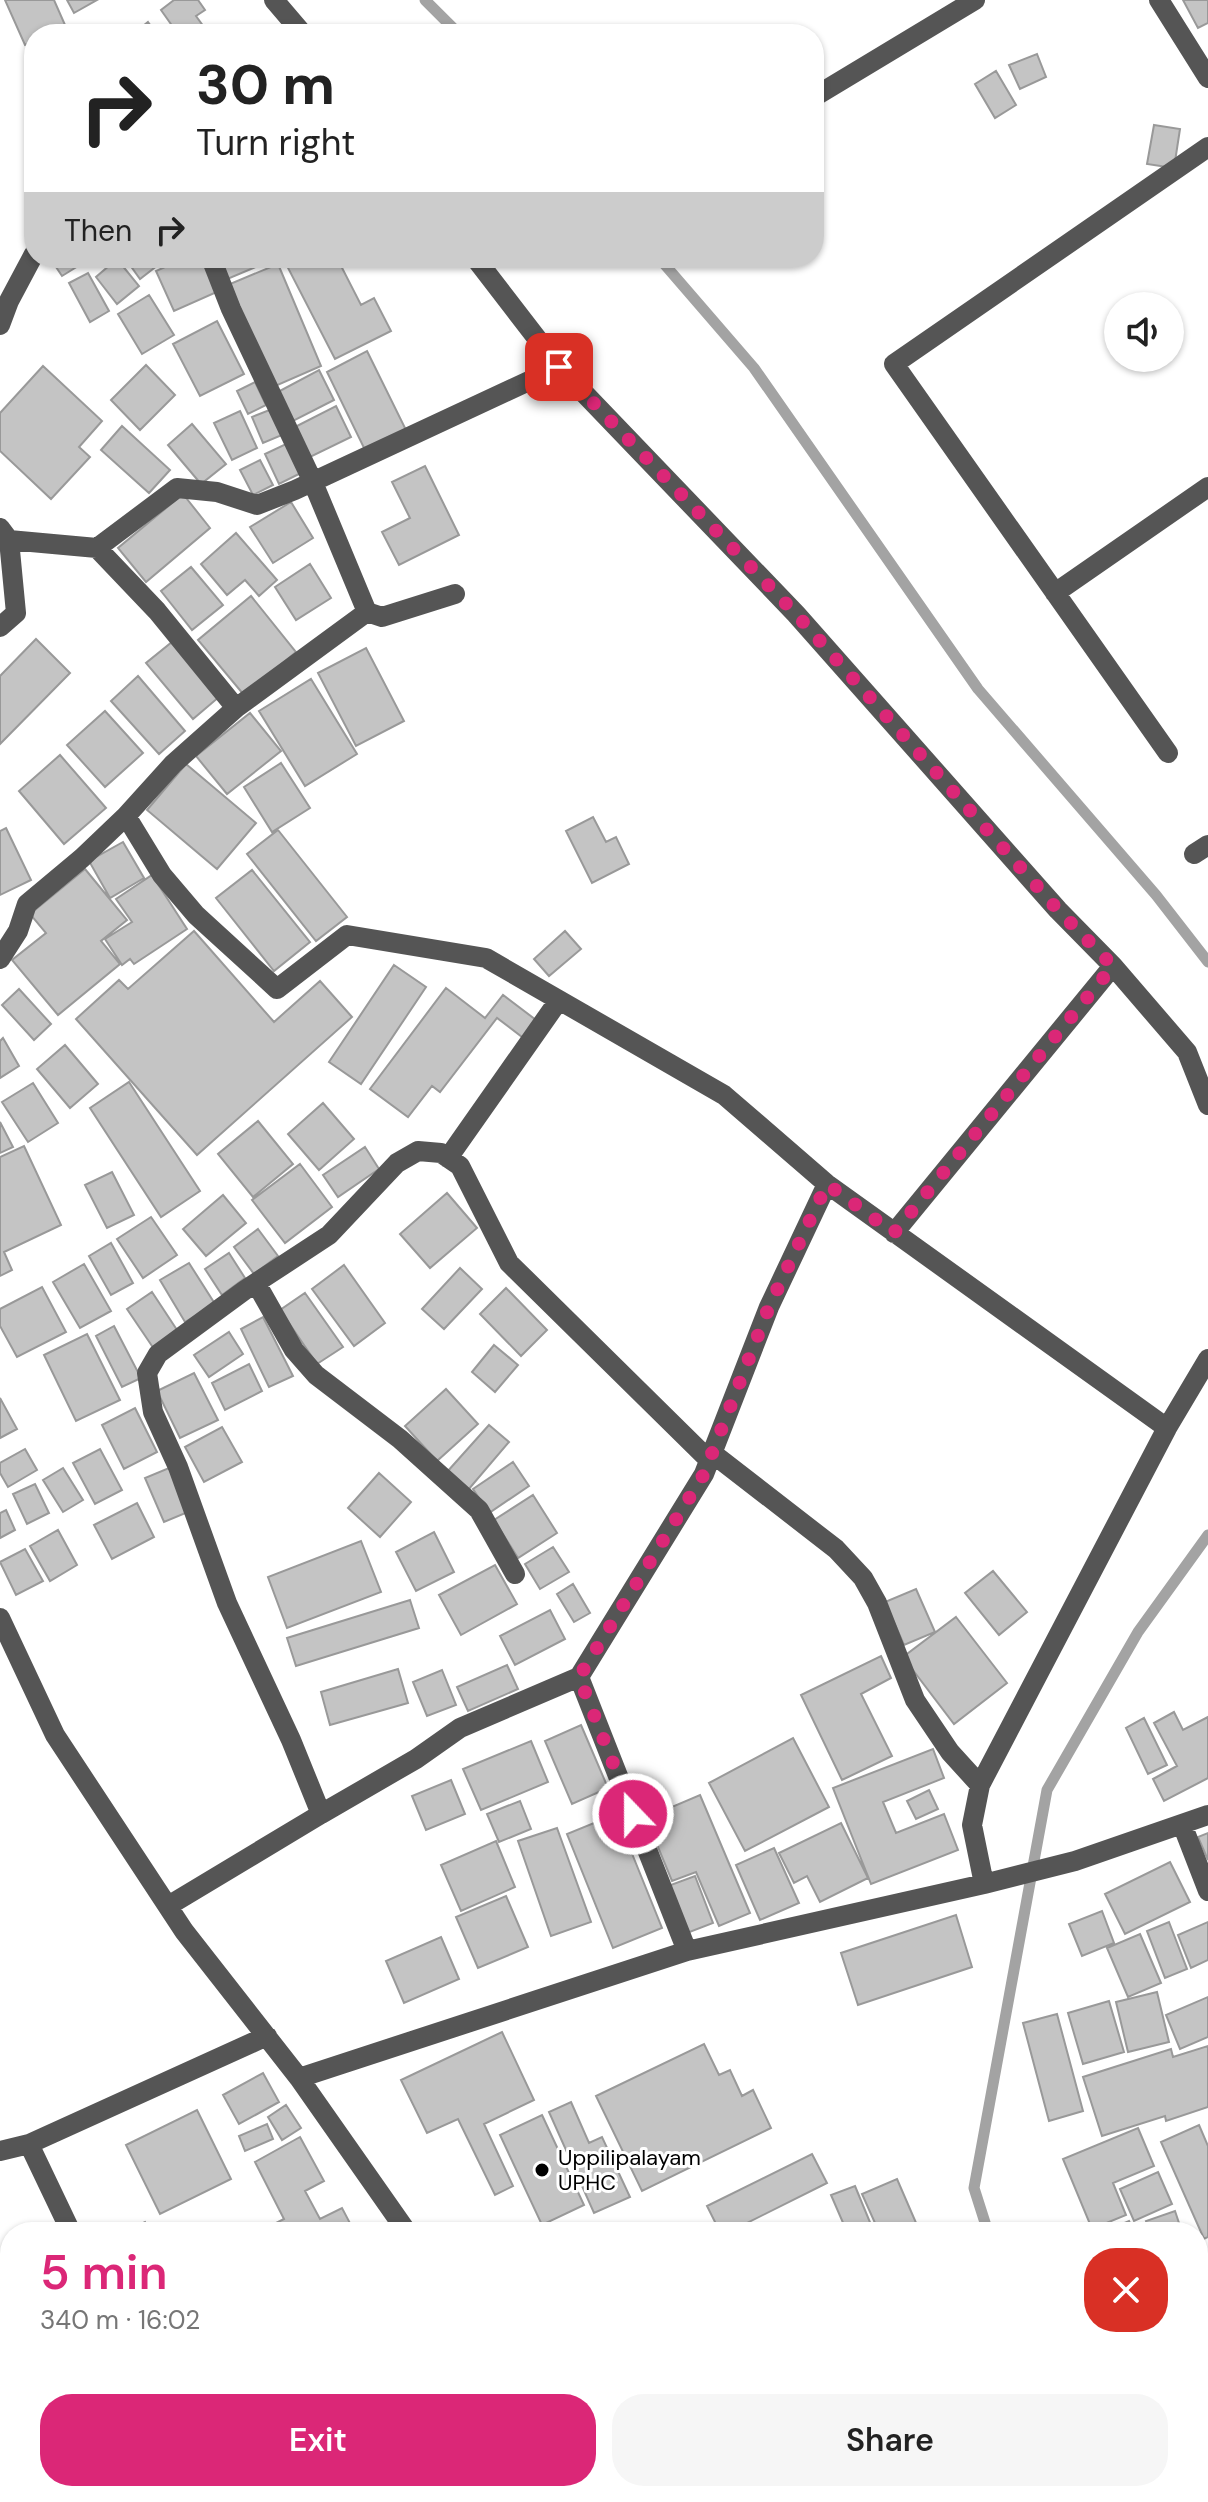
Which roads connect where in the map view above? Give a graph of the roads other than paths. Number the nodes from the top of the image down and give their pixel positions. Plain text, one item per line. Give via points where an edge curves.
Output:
1 (274, 0) edge
2 (975, 0) edge
3 (1159, 0) edge
4 (294, 24) edge
5 (1208, 78) edge
6 (824, 91) edge
7 (1208, 147) edge
8 (27, 268) edge
9 (215, 268) edge
10 (483, 268) edge
11 (0, 325) edge
12 (559, 367) junction
13 (312, 480) junction
14 (1208, 487) edge
15 (4, 534) edge
16 (97, 548) junction
17 (1055, 593) junction
18 (455, 594) dead end
19 (367, 612) junction
20 (0, 627) edge
21 (236, 708) junction
22 (1168, 753) dead end
23 (126, 816) junction
24 (0, 959) edge
25 (1113, 966) junction
26 (559, 1000) junction
27 (1208, 1105) edge
28 (448, 1158) junction
29 (827, 1184) junction
30 (894, 1233) junction
31 (256, 1283) junction
32 (1208, 1359) edge
33 (1167, 1428) junction
34 (711, 1457) junction
35 (515, 1574) dead end
36 (2, 1630) edge
37 (579, 1677) junction
38 (980, 1785) junction
39 (321, 1814) junction
40 (1208, 1815) edge
41 (1182, 1824) junction
42 (984, 1884) junction
43 (1208, 1891) edge
44 (168, 1906) junction
45 (687, 1951) junction
46 (267, 2036) junction
47 (299, 2078) junction
48 (29, 2144) junction
49 (0, 2151) edge
50 (66, 2222) edge
51 (400, 2222) edge

1 - 4 street
2 - 6 street
3 - 5 street
7 - 17 street via 894,364
8 - 11 street
9 - 13 street
10 - 12 street
12 - 13 street
12 - 25 street via 796,614
13 - 16 street via 257,505 217,492 177,488
13 - 19 street
14 - 17 street
15 - 16 street
15 - 20 street via 16,613
16 - 21 street
17 - 22 street
18 - 19 street via 382,617
19 - 21 street
21 - 23 street via 173,764
23 - 24 street via 27,904
23 - 26 street via 162,875 196,915 277,989 347,935 486,958
25 - 27 street via 1187,1052
25 - 30 street
26 - 28 street
26 - 29 street via 724,1095
28 - 31 street via 418,1151 397,1163 329,1235
28 - 34 street via 460,1166 509,1263
29 - 30 street
29 - 34 street via 769,1307
30 - 33 street
31 - 35 street via 294,1350 316,1375 400,1439 479,1510
31 - 39 street via 158,1354 147,1373 153,1412 227,1603
32 - 33 street
33 - 38 street
34 - 37 street
34 - 38 street via 836,1549 863,1578 915,1700
36 - 44 street via 55,1735
37 - 39 street via 460,1728
37 - 45 street
38 - 42 street via 972,1825
39 - 44 street
40 - 41 street
41 - 42 street via 1075,1861
41 - 43 street
42 - 45 street
44 - 46 street
45 - 47 street
46 - 47 street
46 - 48 street
47 - 51 street
48 - 49 street
48 - 50 street

